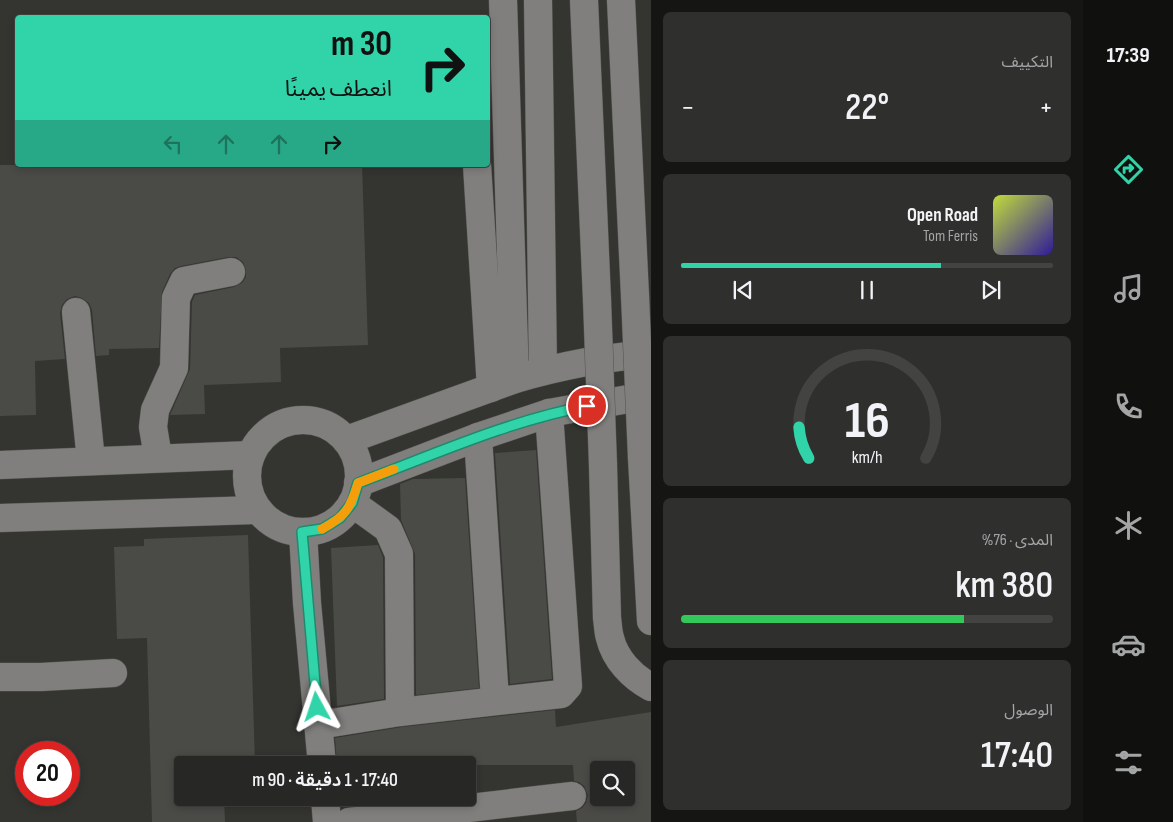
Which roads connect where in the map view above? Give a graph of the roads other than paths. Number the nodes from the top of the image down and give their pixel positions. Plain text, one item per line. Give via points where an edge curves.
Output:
1 (503, 0) edge
2 (538, 0) edge
3 (584, 0) edge
4 (621, 0) edge
5 (477, 167) edge
6 (231, 272) dead end
7 (76, 312) dead end
8 (650, 354) edge
9 (543, 371) junction
10 (503, 384) junction
11 (650, 395) edge
12 (550, 414) junction
13 (478, 437) junction
14 (347, 440) junction
15 (251, 455) junction
16 (158, 457) junction
17 (91, 461) junction
18 (0, 465) edge
19 (355, 493) junction
20 (258, 510) junction
21 (0, 518) edge
22 (302, 532) junction
23 (650, 621) edge
24 (113, 672) dead end
25 (0, 677) edge
26 (650, 687) edge
27 (495, 700) junction
28 (400, 712) junction
29 (319, 725) junction
30 (321, 756) edge
31 (572, 796) dead end
32 (326, 806) edge
33 (327, 822) edge
34 (350, 822) edge

1 - 10 lane
2 - 9 lane
3 - 26 lane, bridge via 607,618 618,658
4 - 23 lane, bridge
5 - 10 lane
6 - 16 lane via 184,280 176,298 174,368 155,410
7 - 17 lane
8 - 9 lane
9 - 10 lane
10 - 14 lane
11 - 12 lane
12 - 13 lane
12 - 27 lane via 568,686 561,694
13 - 19 lane
13 - 27 lane
14 - 15 lane via 328,426 306,420 284,423 264,436
14 - 19 lane via 358,468
15 - 16 lane
15 - 20 lane via 247,474 249,493
16 - 17 lane
17 - 18 lane
19 - 22 lane via 340,518 322,529
19 - 28 lane via 388,529 399,554
20 - 21 lane
20 - 22 lane via 270,522 286,530
22 - 29 lane
24 - 25 lane
27 - 28 lane
28 - 29 lane
29 - 30 lane
31 - 34 lane
32 - 33 lane

